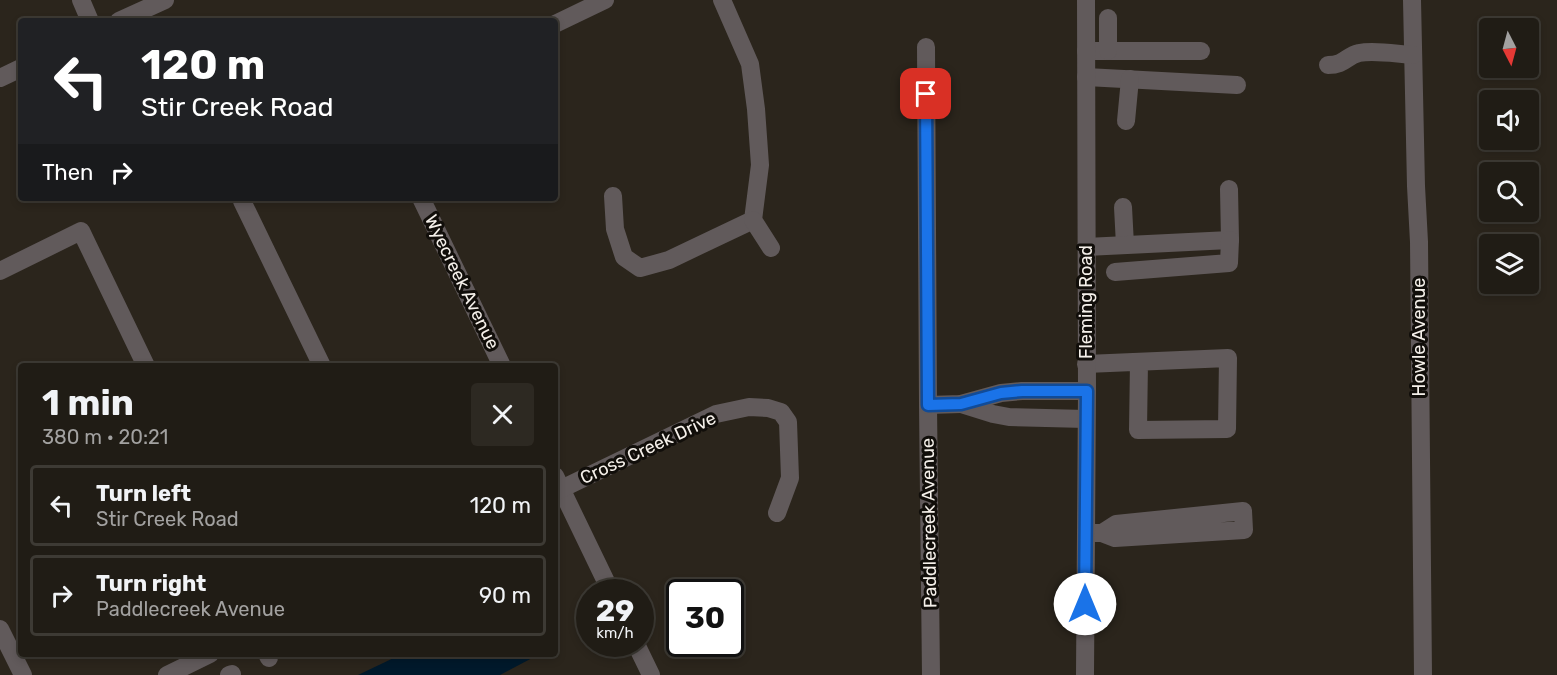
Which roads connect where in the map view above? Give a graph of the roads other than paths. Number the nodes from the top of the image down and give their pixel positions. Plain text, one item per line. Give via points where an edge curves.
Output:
1 (81, 0) edge
2 (165, 0) edge
3 (605, 0) edge
4 (722, 0) edge
5 (1086, 0) edge
6 (1412, 0) edge
7 (89, 18) edge
8 (126, 18) edge
9 (1108, 18) dead end
10 (558, 23) edge
11 (926, 46) dead end
12 (1086, 51) junction
13 (1108, 51) junction
14 (1201, 51) dead end
15 (1413, 55) junction
16 (1328, 65) dead end
17 (18, 69) edge
18 (1086, 77) junction
19 (0, 78) edge
20 (1130, 79) junction
21 (1237, 85) dead end
22 (1126, 121) dead end
23 (1229, 189) dead end
24 (613, 196) dead end
25 (242, 201) edge
26 (422, 201) edge
27 (1123, 207) dead end
28 (753, 220) junction
29 (1230, 240) junction
30 (1125, 245) junction
31 (1086, 247) junction
32 (771, 248) dead end
33 (0, 271) edge
34 (1115, 272) dead end
35 (1139, 362) junction
36 (145, 363) edge
37 (321, 363) edge
38 (501, 363) edge
39 (1086, 364) junction
40 (1087, 391) junction
41 (961, 404) junction
42 (928, 405) junction
43 (1086, 419) junction
44 (558, 486) edge
45 (558, 488) edge
46 (777, 513) dead end
47 (1094, 533) junction
48 (604, 579) edge
49 (0, 629) edge
50 (206, 657) edge
51 (642, 657) edge
52 (191, 670) edge
53 (22, 675) edge
54 (167, 675) edge
55 (651, 675) edge
56 (931, 675) edge
57 (1085, 675) edge
58 (1423, 675) edge

1 - 7 street
2 - 8 street
3 - 10 street
4 - 28 street via 750,64 760,165
5 - 12 street, Fleming Road
6 - 15 street, Howle Avenue
9 - 13 street
11 - 42 street, Paddlecreek Avenue
12 - 13 street
12 - 18 street, Fleming Road
13 - 14 street
15 - 16 street via 1367,52
15 - 58 street, Howle Avenue
17 - 19 street
18 - 20 street
18 - 31 street, Fleming Road
20 - 21 street
20 - 22 street
23 - 29 street
24 - 28 street via 615,229 624,257 640,268 669,260
25 - 37 street
26 - 38 street, Wyecreek Avenue
27 - 30 street
28 - 32 street
29 - 30 street
29 - 34 street via 1229,263
30 - 31 street
31 - 39 street, Fleming Road
33 - 36 street via 81,231
35 - 35 street via 1138,430 1227,429 1228,358
35 - 39 street
39 - 40 street, Fleming Road
40 - 41 street via 1001,393
40 - 43 street, Fleming Road
41 - 42 street
41 - 43 street via 1010,417
42 - 56 street, Paddlecreek Avenue
43 - 47 street, Fleming Road
44 - 46 street, Cross Creek Drive via 716,414 749,407 768,408 781,412 788,422 790,478
45 - 48 street
47 - 47 street via 1115,538 1244,530 1243,511 1116,524
47 - 57 street, Fleming Road
49 - 53 street
50 - 52 street
51 - 55 street
52 - 54 street

